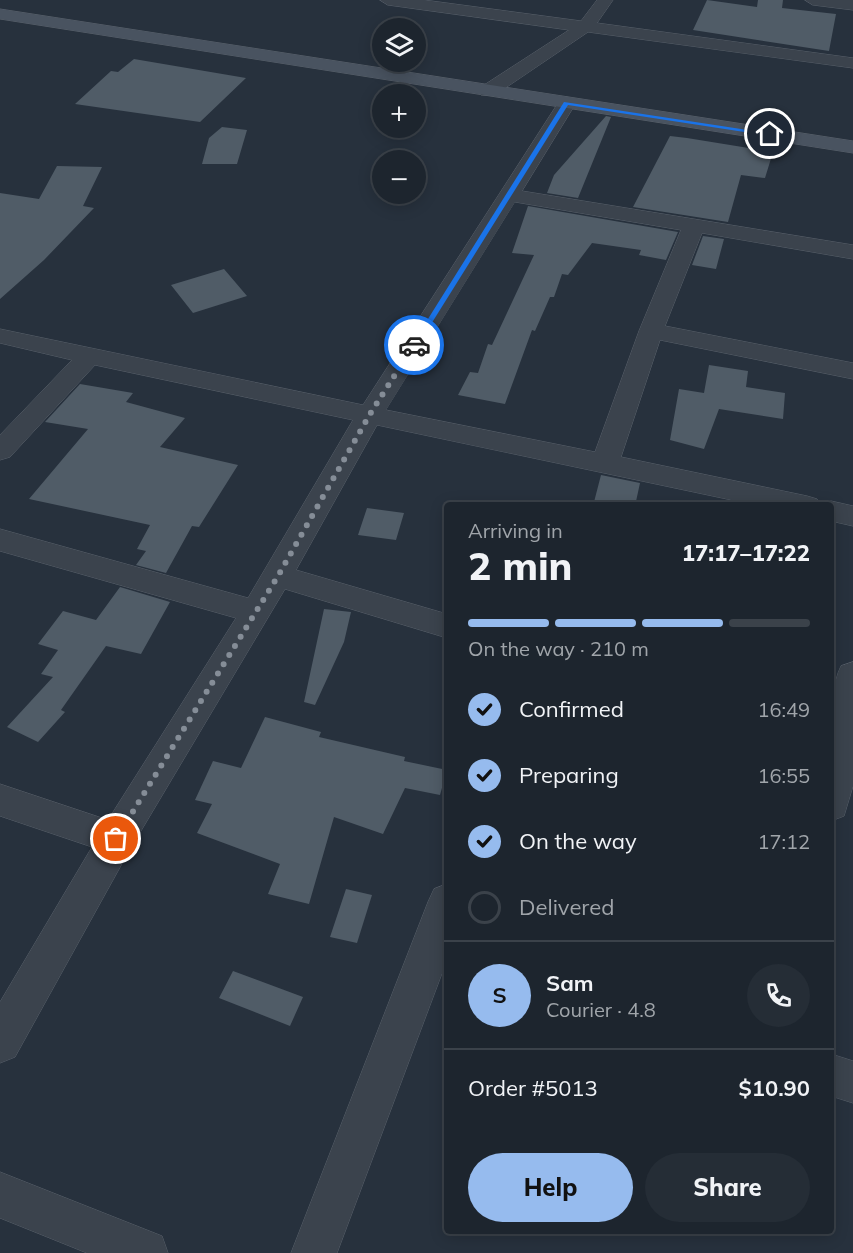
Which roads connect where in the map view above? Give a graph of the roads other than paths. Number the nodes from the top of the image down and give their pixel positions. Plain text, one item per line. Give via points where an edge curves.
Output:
1 (388, 0) edge
2 (605, 0) edge
3 (813, 0) edge
4 (853, 5) edge
5 (0, 14) edge
6 (586, 26) junction
7 (853, 63) edge
8 (488, 91) junction
9 (567, 103) junction
10 (853, 147) edge
11 (511, 195) junction
12 (694, 225) junction
13 (853, 252) edge
14 (651, 331) junction
15 (0, 336) edge
16 (89, 357) junction
17 (853, 371) edge
18 (370, 414) junction
19 (0, 451) edge
20 (606, 460) junction
21 (790, 502) edge
22 (834, 512) edge
23 (853, 516) edge
24 (0, 540) edge
25 (278, 576) junction
26 (256, 612) junction
27 (444, 625) edge
28 (853, 675) edge
29 (843, 739) edge
30 (834, 788) edge
31 (0, 800) edge
32 (116, 839) junction
33 (443, 926) edge
34 (0, 1042) edge
35 (834, 1076) edge
36 (853, 1082) edge
37 (0, 1195) edge
38 (145, 1253) edge
39 (314, 1253) edge

1 - 6 street
2 - 6 street
3 - 4 street
5 - 8 street
6 - 7 street
6 - 8 street
8 - 9 street
9 - 10 street
9 - 11 street
11 - 12 street
11 - 18 street
12 - 13 street
12 - 14 street
14 - 17 street
14 - 20 street
15 - 16 street
16 - 18 street
16 - 19 street
18 - 20 street
18 - 25 street
20 - 21 street
22 - 23 street
24 - 26 street
25 - 26 street
25 - 27 street
26 - 32 street
28 - 29 street
29 - 30 street
31 - 32 street
32 - 34 street
33 - 39 street
35 - 36 street
37 - 38 street

